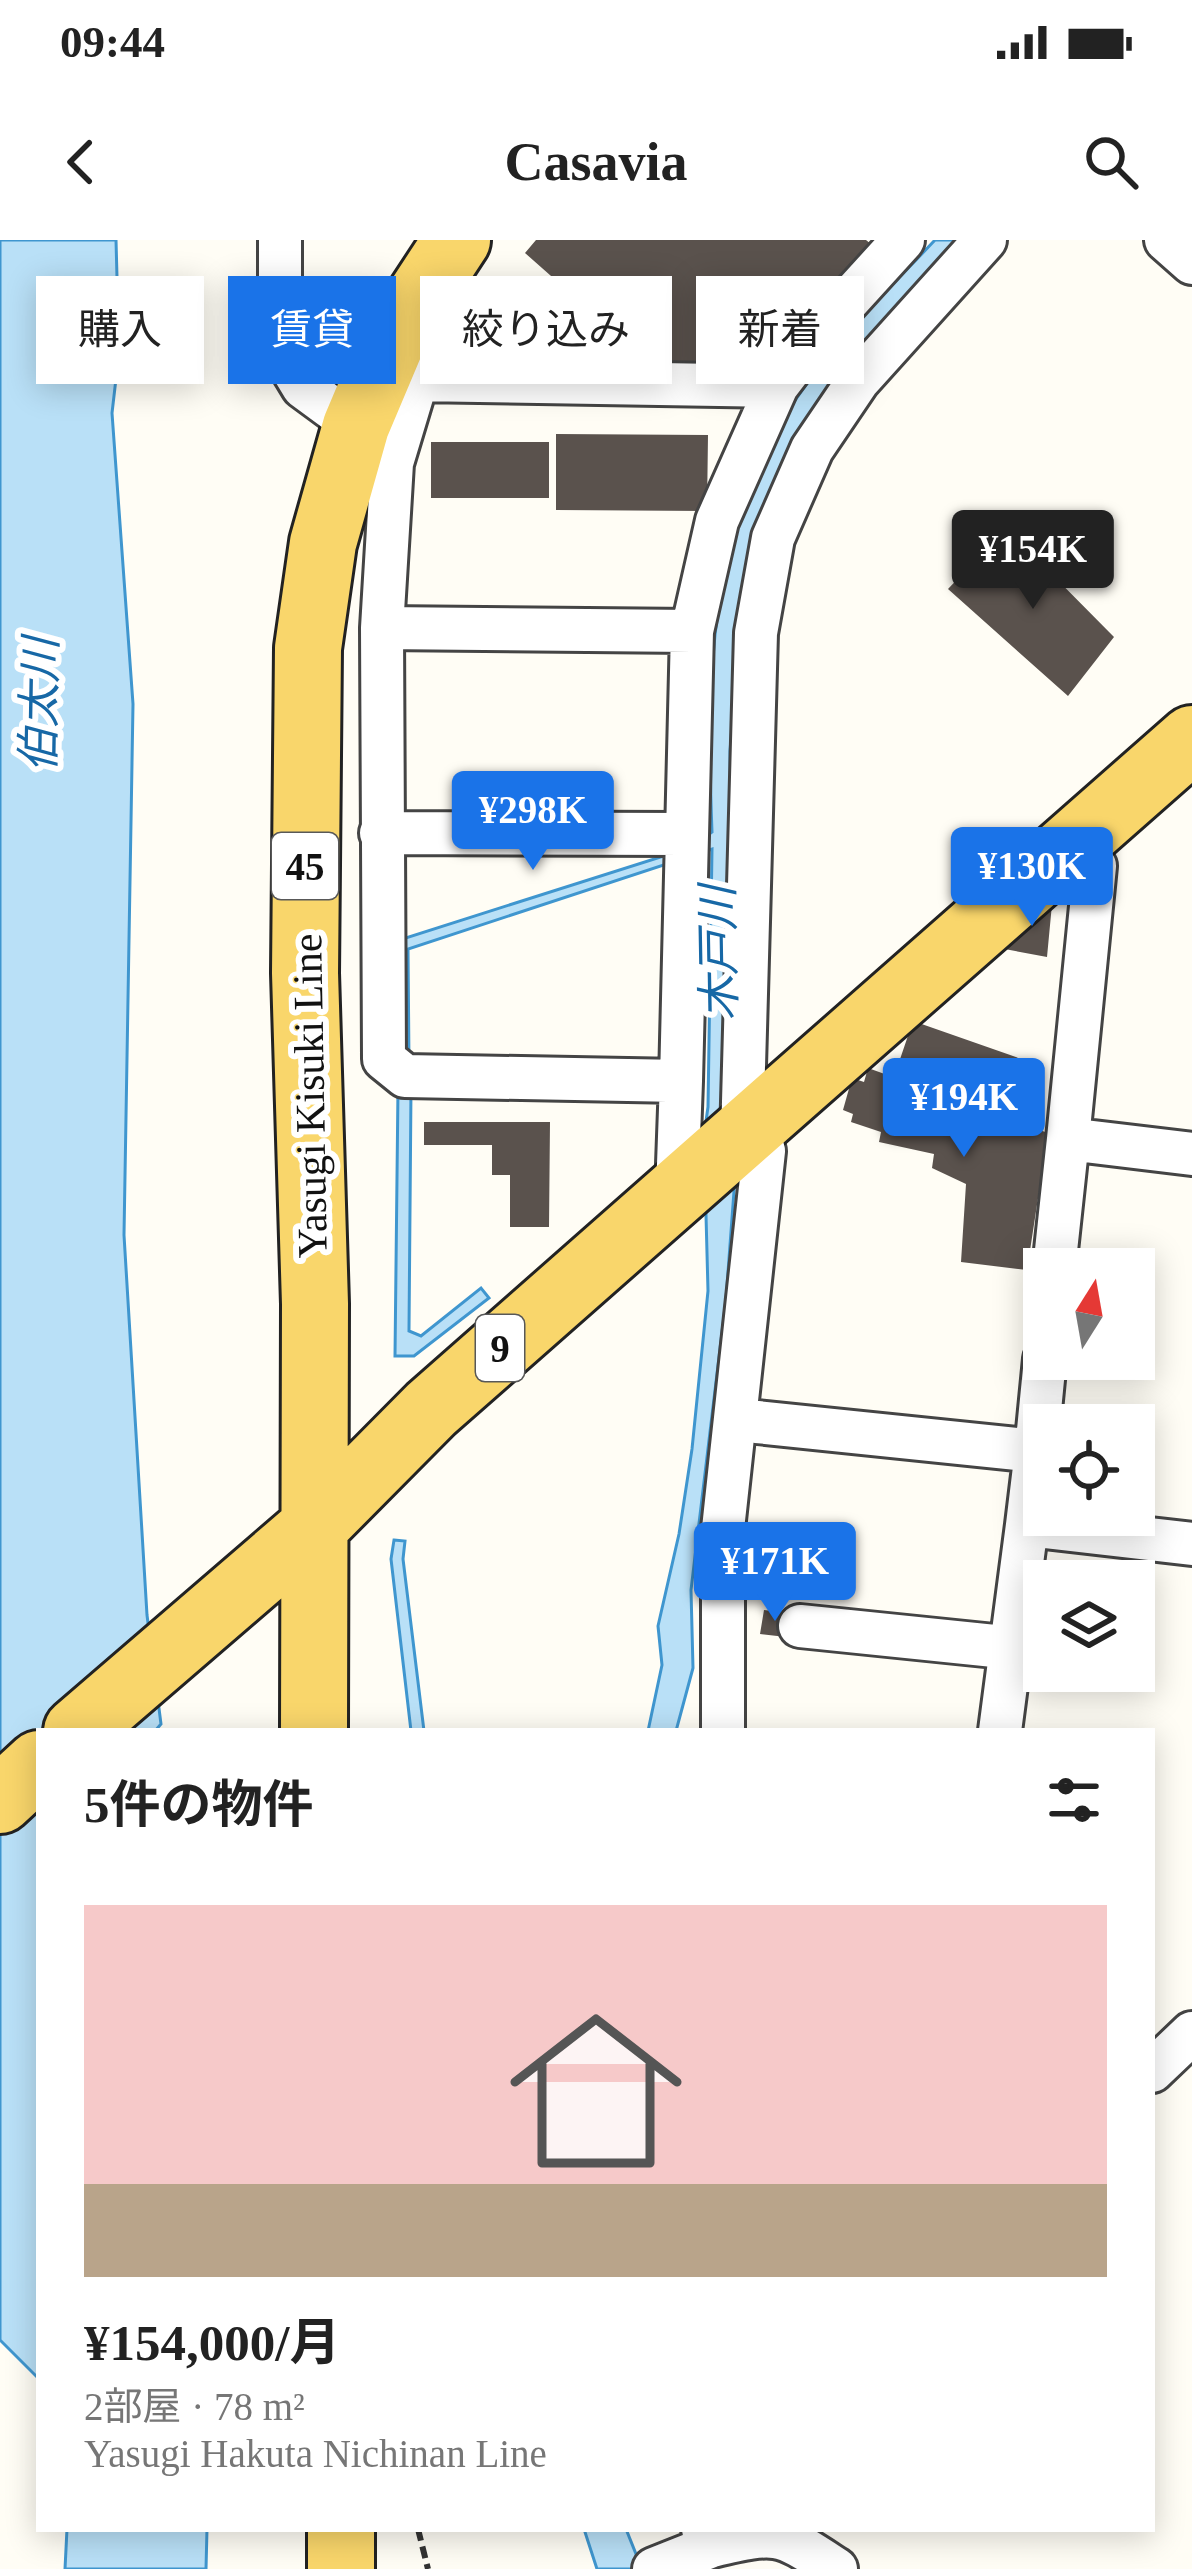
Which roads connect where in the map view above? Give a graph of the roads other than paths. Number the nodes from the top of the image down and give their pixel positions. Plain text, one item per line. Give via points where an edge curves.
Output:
1 (280, 240) edge
2 (457, 240) edge
3 (903, 240) edge
4 (986, 240) edge
5 (1166, 240) edge
6 (1192, 263) edge
7 (399, 372) junction
8 (777, 386) junction
9 (356, 426) junction
10 (382, 628) junction
11 (692, 631) junction
12 (1192, 739) edge
13 (381, 833) junction
14 (686, 834) junction
15 (1074, 840) junction
16 (681, 1081) junction
17 (1068, 1139) junction
18 (1192, 1154) edge
19 (721, 1156) junction
20 (1056, 1248) edge
21 (757, 1422) dead end
22 (1023, 1450) edge
23 (316, 1525) junction
24 (1027, 1536) edge
25 (1123, 1536) edge
26 (1192, 1544) edge
27 (800, 1626) dead end
28 (1014, 1648) junction
29 (80, 1728) edge
30 (314, 1728) edge
31 (723, 1728) edge
32 (1001, 1728) edge
33 (36, 1767) edge
34 (0, 1800) edge
35 (1192, 2032) edge
36 (1155, 2068) edge
37 (340, 2532) edge
38 (708, 2538) edge
39 (656, 2568) edge
40 (341, 2569) edge
41 (836, 2569) edge

1 - 9 street via 280,349 303,387
2 - 7 main road, Yasugi Kisuki Line / 45 via 394,336
3 - 8 street
4 - 19 street via 858,381 812,449 773,538 756,633
5 - 6 street
7 - 8 street
7 - 9 main road, Yasugi Kisuki Line / 45
7 - 10 street
8 - 11 street via 717,521
9 - 23 main road, Yasugi Kisuki Line / 45 via 323,542 305,699
10 - 11 street
10 - 13 street
11 - 14 street
12 - 15 main road, 9
13 - 14 street
13 - 16 street via 384,1059 405,1076
14 - 16 street
15 - 17 street via 1095,866
15 - 19 main road, 9
16 - 19 street
17 - 18 street
17 - 20 street
19 - 23 main road, 9 via 431,1409
19 - 31 street via 764,1151 723,1529
21 - 22 street
23 - 29 main road
23 - 30 main road, Yasugi Kisuki Line
24 - 28 street
25 - 26 street
27 - 28 street
28 - 32 street
33 - 34 main road
35 - 36 street
37 - 40 main road
38 - 39 street
38 - 41 street via 784,2535

